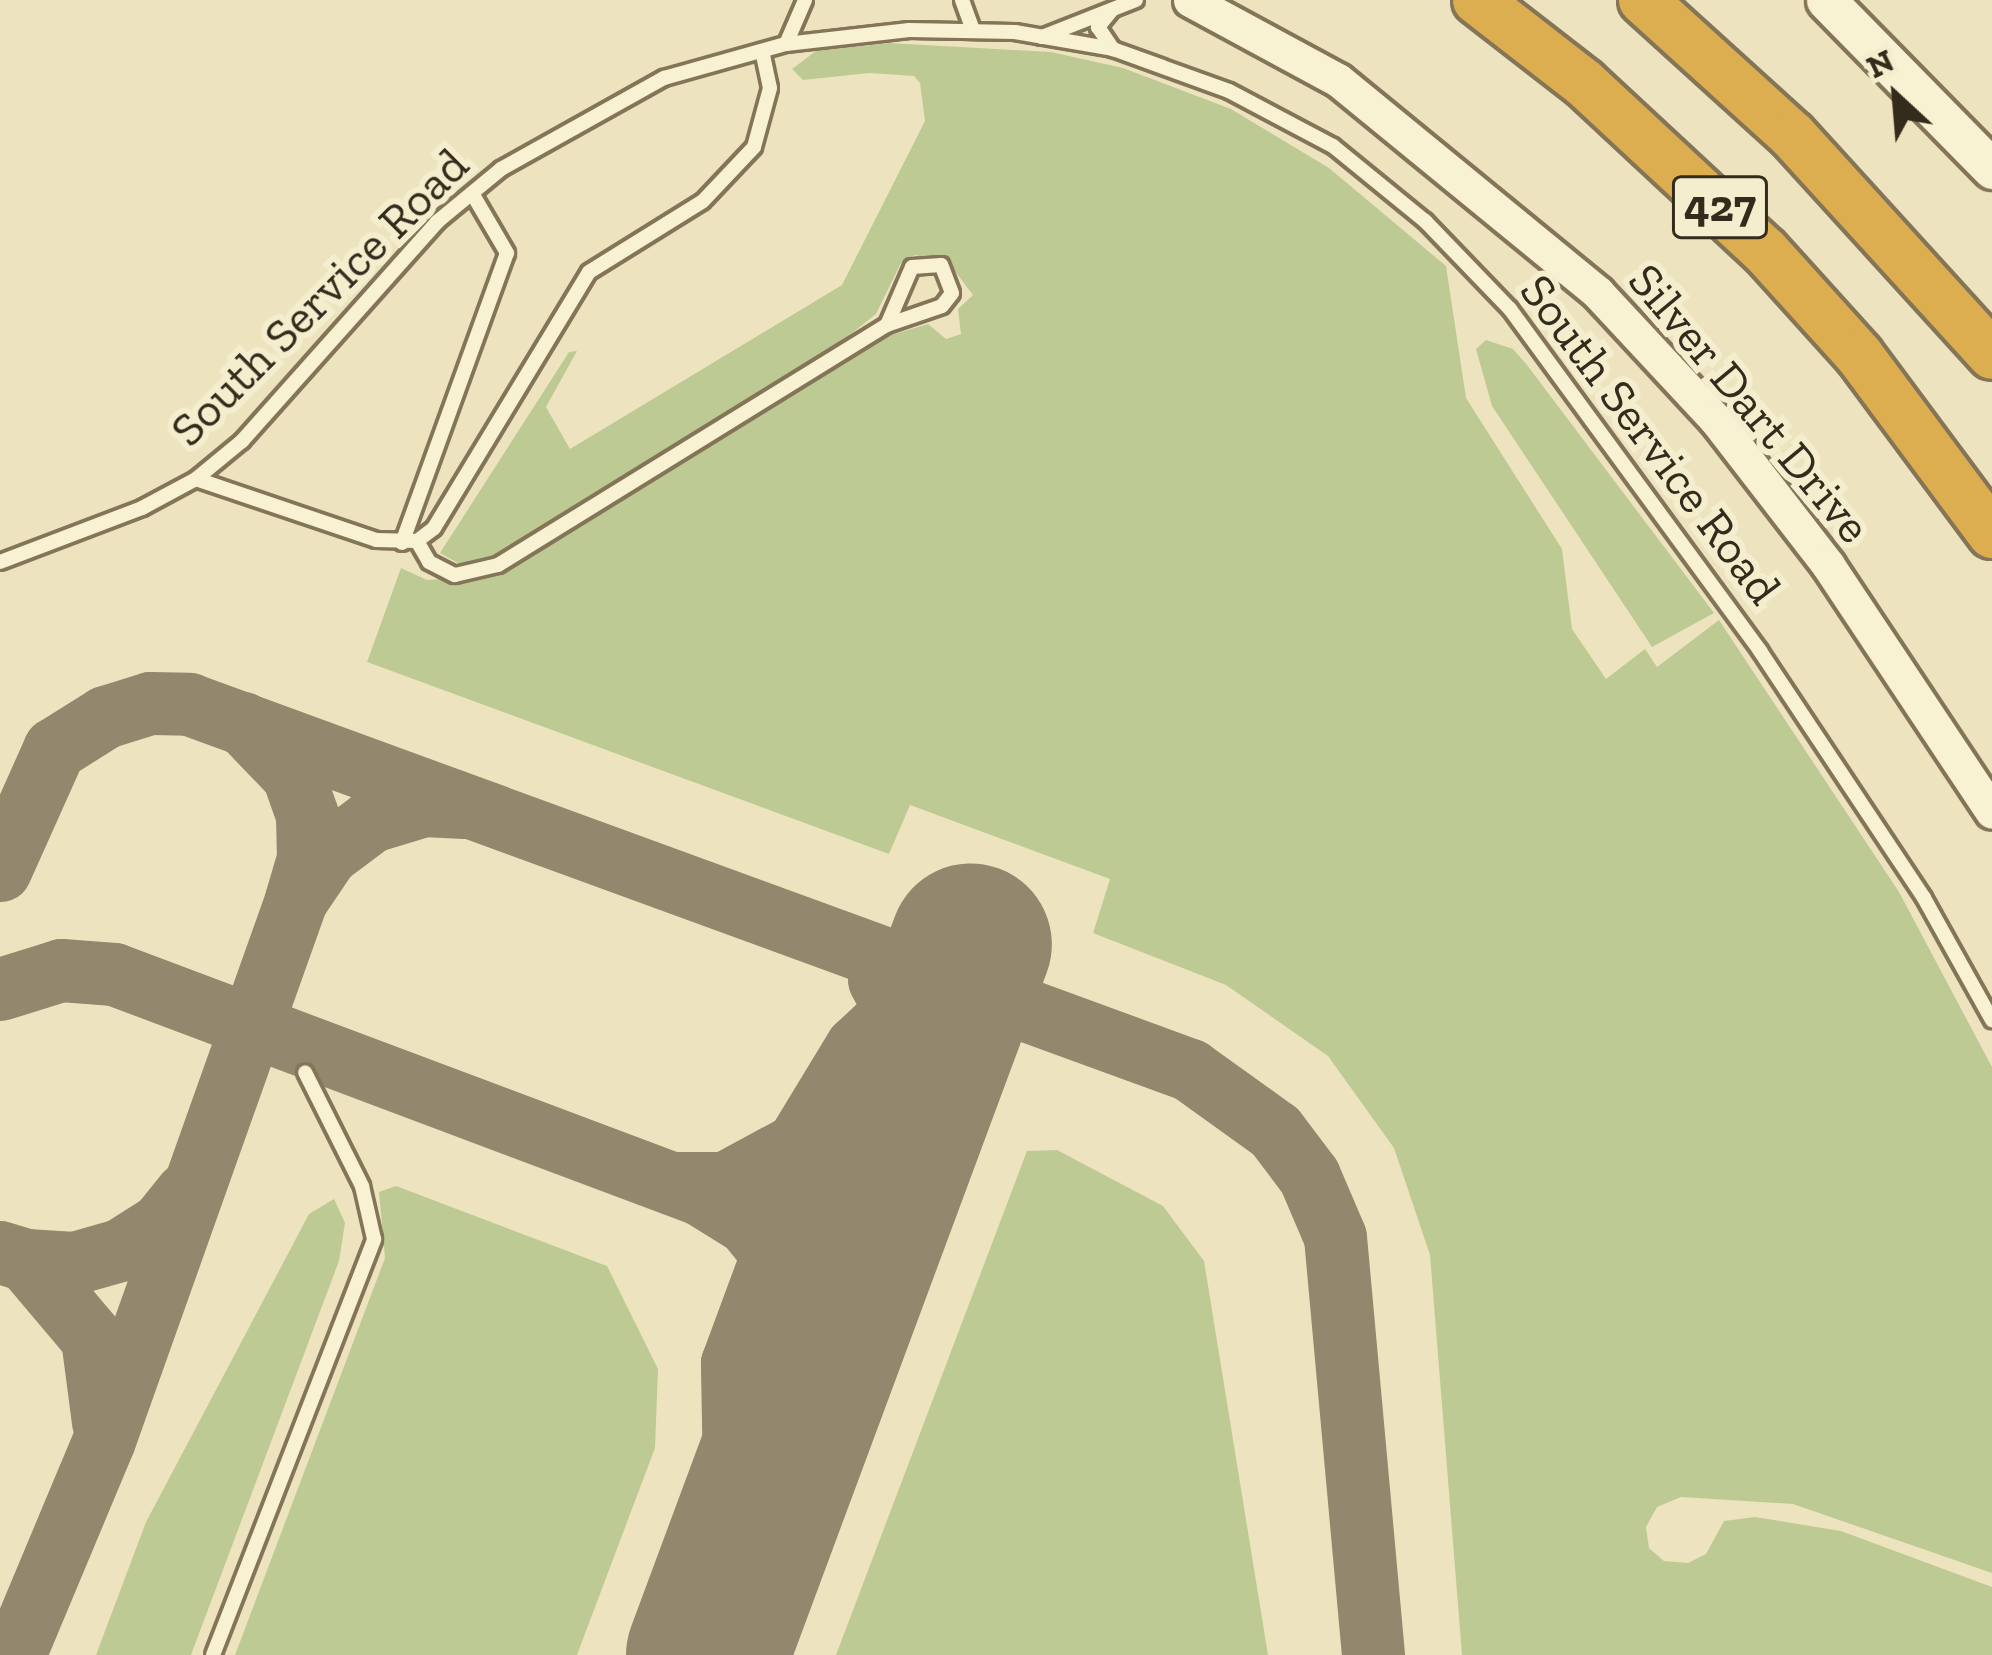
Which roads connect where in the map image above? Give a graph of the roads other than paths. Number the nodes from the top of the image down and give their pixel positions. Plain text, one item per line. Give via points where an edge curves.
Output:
1 (805, 0) edge
2 (962, 0) edge
3 (1190, 0) edge
4 (1477, 0) edge
5 (1643, 0) edge
6 (1826, 0) edge
7 (1128, 2) edge
8 (973, 31) junction
9 (1042, 37) junction
10 (786, 44) junction
11 (1113, 50) junction
12 (762, 51) junction
13 (1992, 170) edge
14 (472, 193) junction
15 (887, 325) junction
16 (1992, 355) edge
17 (196, 478) junction
18 (1992, 534) edge
19 (409, 542) junction
20 (0, 562) edge
21 (1992, 812) edge
22 (1992, 1020) edge
23 (305, 1072) dead end
24 (213, 1655) edge

1 - 10 lane
2 - 8 lane
3 - 21 street, Silver Dart Drive via 1338,80 1598,293 1716,420 1828,565
4 - 18 highway, 427 via 1602,99 1765,251 1859,355
5 - 16 highway, 427 via 1792,135
6 - 13 main road
7 - 9 lane, South Service Road
7 - 11 lane, South Service Road via 1098,27
8 - 9 lane, South Service Road
8 - 10 lane, South Service Road
9 - 11 lane, South Service Road
10 - 12 lane, South Service Road
11 - 22 lane, South Service Road via 1229,91 1333,146 1426,221 1510,309 1760,651 1924,898
12 - 14 lane, South Service Road via 664,78 590,114
12 - 19 lane via 770,88 754,147 703,202 590,272 454,498
14 - 17 lane, South Service Road via 242,441
14 - 19 lane via 507,253
15 - 15 lane via 948,301 951,283 941,265 911,267
15 - 19 lane via 498,566 441,571
17 - 19 lane
17 - 20 lane, South Service Road via 142,508
23 - 24 lane via 373,1211 374,1239

